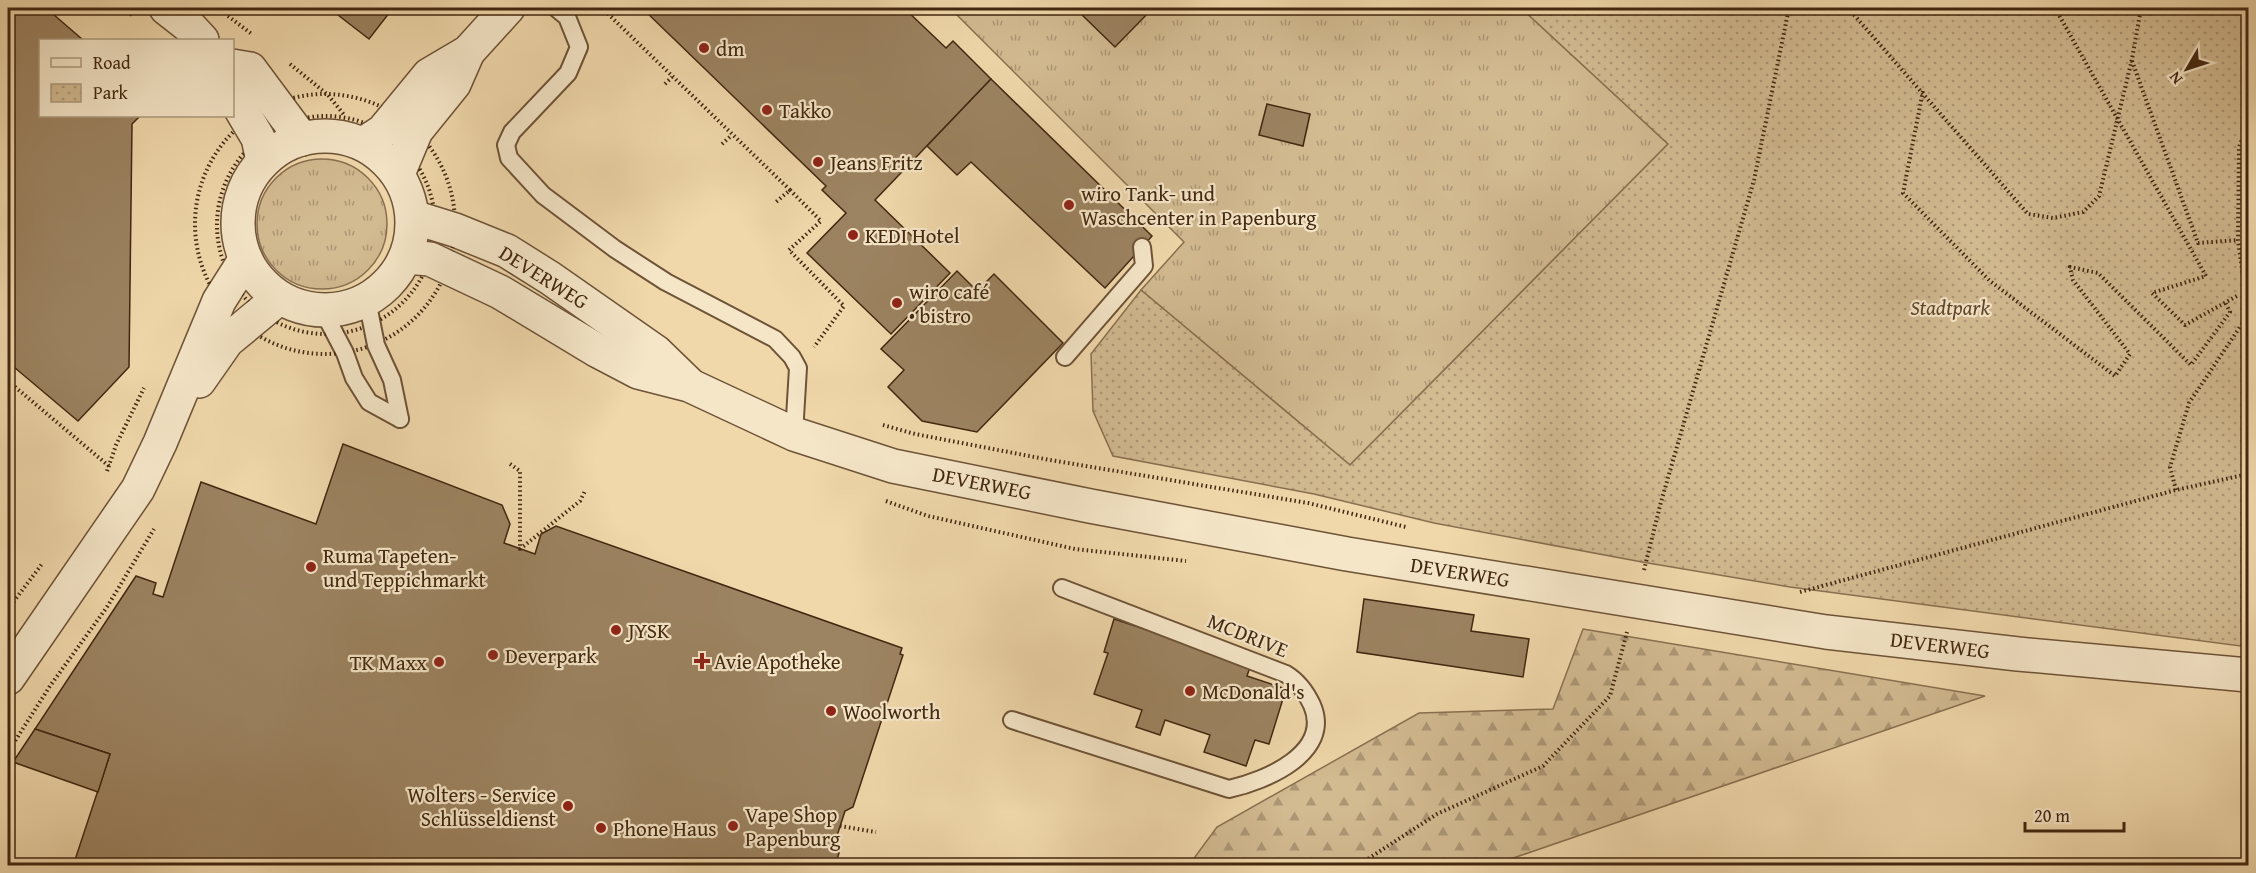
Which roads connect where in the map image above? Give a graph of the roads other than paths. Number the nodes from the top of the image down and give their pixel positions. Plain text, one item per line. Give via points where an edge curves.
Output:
1 (166, 8) edge
2 (508, 8) edge
3 (561, 12) edge
4 (201, 39) edge
5 (234, 66) edge
6 (266, 125) edge
7 (394, 141) junction
8 (442, 214) junction
9 (1142, 247) dead end
10 (428, 261) junction
11 (219, 270) junction
12 (261, 312) junction
13 (369, 312) junction
14 (329, 322) junction
15 (1065, 357) dead end
16 (689, 385) junction
17 (794, 434) junction
18 (160, 443) junction
19 (1062, 588) dead end
20 (2248, 675) edge
21 (8, 678) edge
22 (1012, 720) dead end

1 - 4 street
2 - 7 street via 468,52 454,84
3 - 17 lane via 579,47 568,73 512,132 506,145 509,158 543,195 615,249 666,282 775,339 798,368
5 - 6 street via 250,69
6 - 7 street
6 - 11 street via 238,207 238,234
7 - 8 street via 408,195
8 - 10 street via 412,237
8 - 16 street, DEVERWEG via 550,278 656,352
9 - 15 lane via 1144,266
10 - 13 street via 396,274
10 - 16 street, DEVERWEG via 500,292 639,372
11 - 12 street via 259,281
11 - 18 street
12 - 14 street via 300,307
12 - 18 street via 227,341
13 - 14 street via 346,308
13 - 14 lane via 376,345 392,380 400,419 369,402
16 - 17 street, DEVERWEG
17 - 20 street, DEVERWEG via 893,466 1090,506 1636,602 1826,632
18 - 21 street via 138,489
19 - 22 lane, MCDRIVE via 1248,658 1295,680 1313,709 1316,730 1307,748 1286,766 1254,784 1229,789

